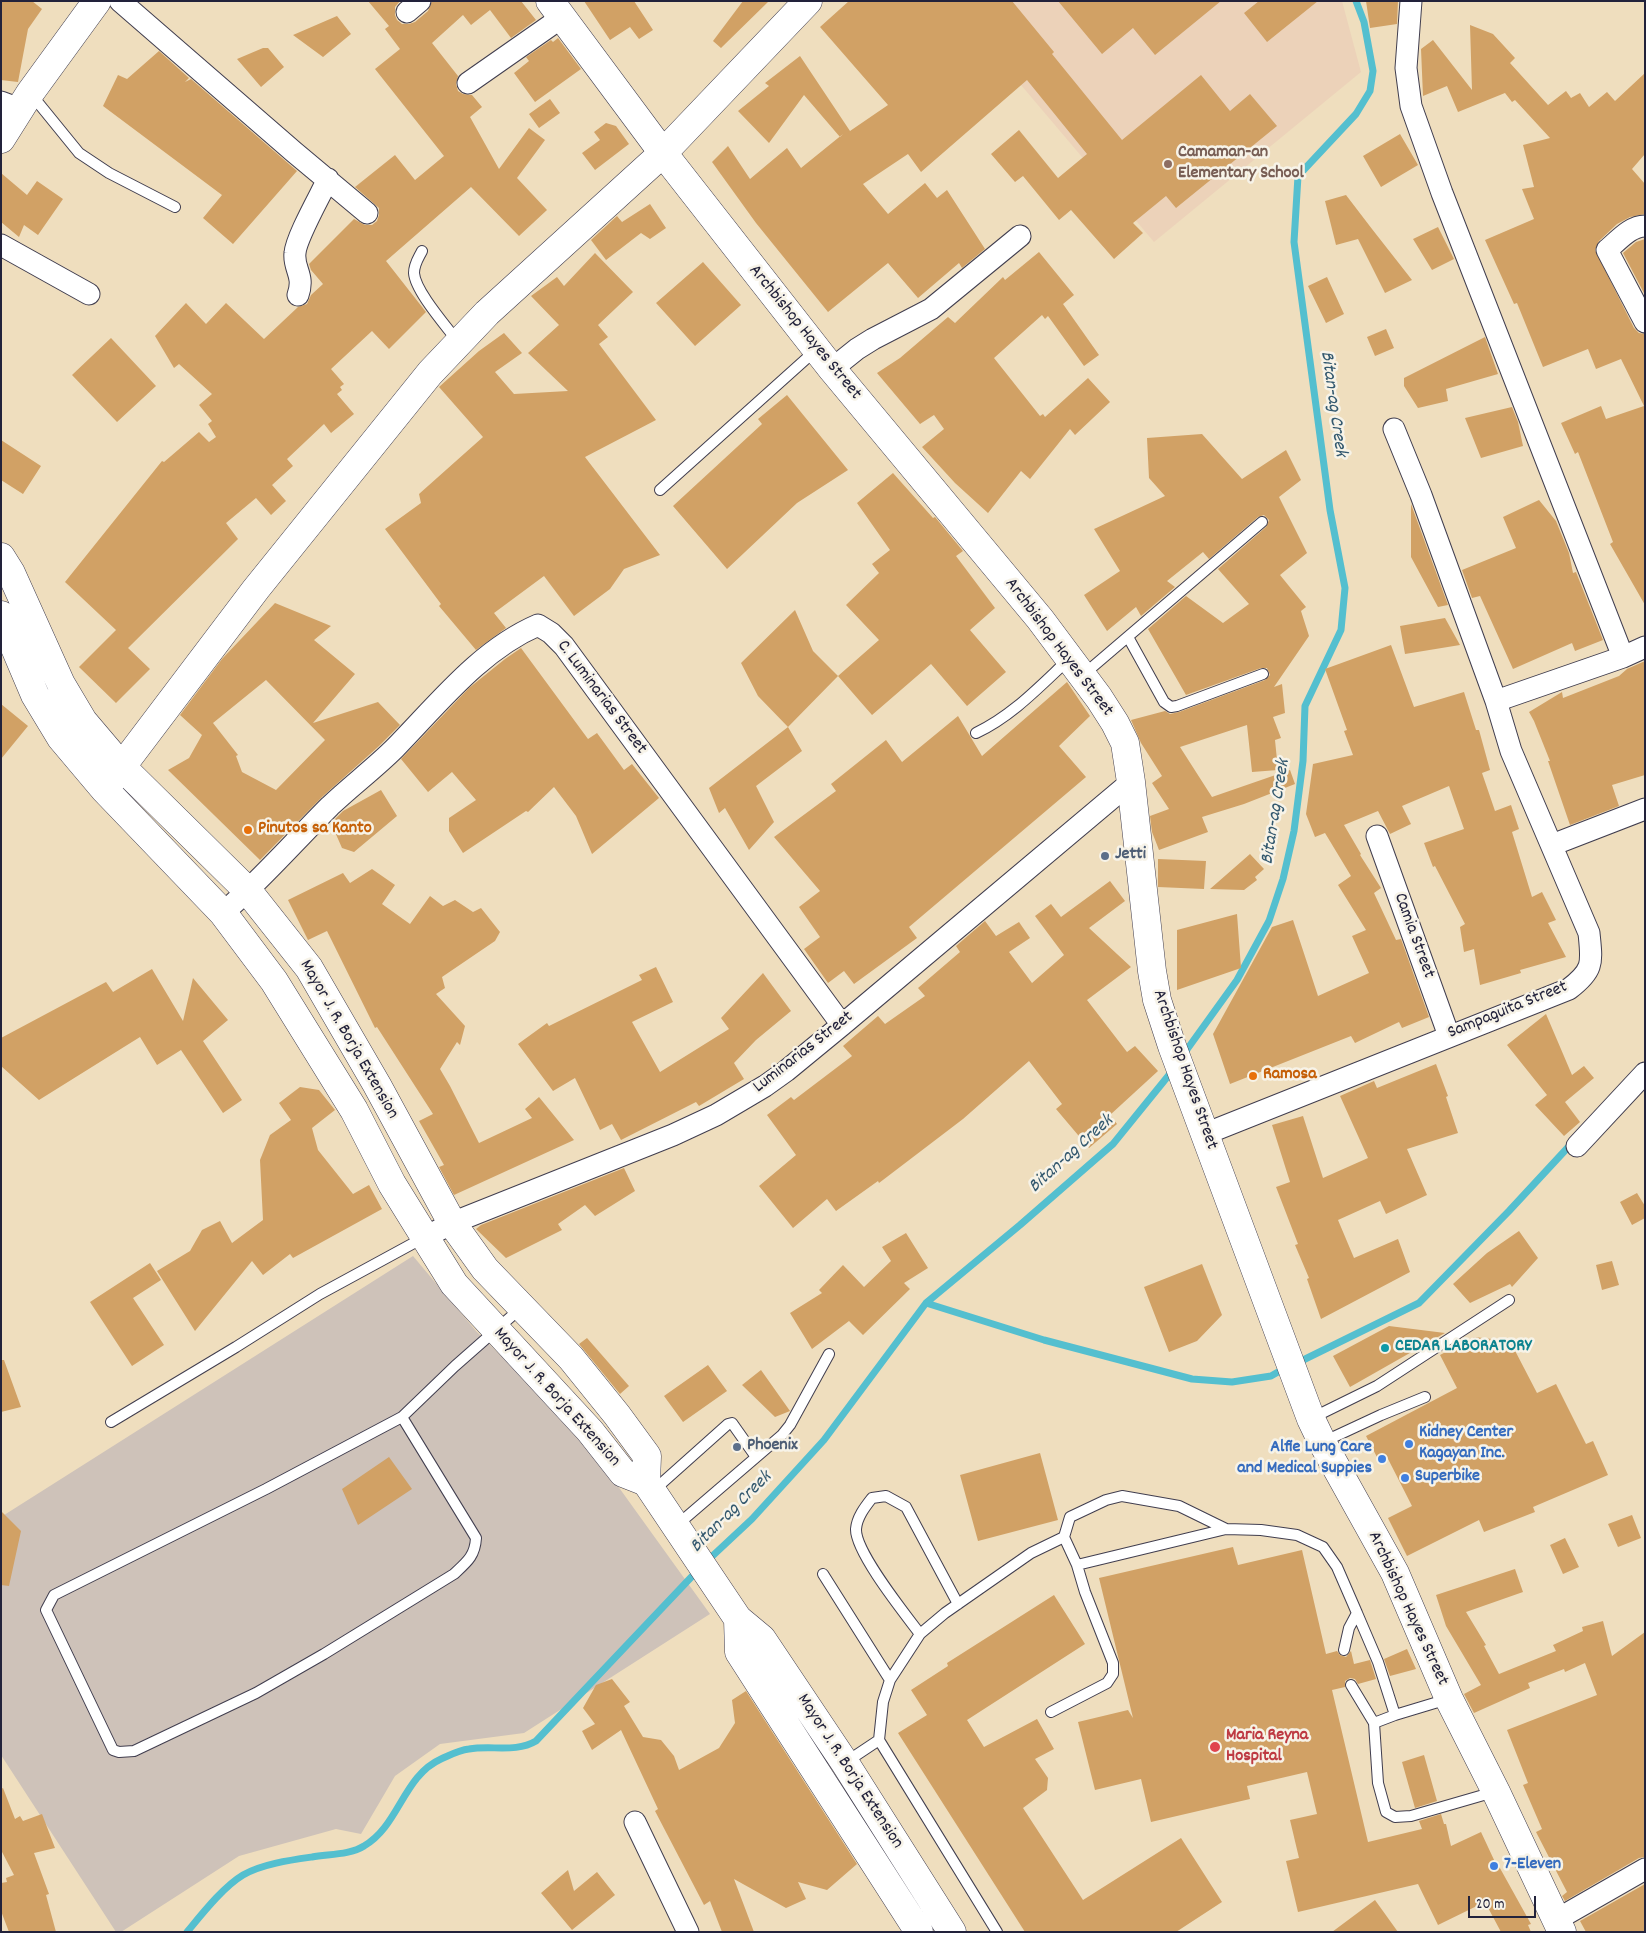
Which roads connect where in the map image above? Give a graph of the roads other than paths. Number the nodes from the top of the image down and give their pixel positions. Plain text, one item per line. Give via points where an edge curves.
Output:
1 (97, 1) edge
2 (120, 1) edge
3 (808, 1) edge
4 (1411, 1) edge
5 (555, 10) edge
6 (468, 83) dead end
7 (17, 101) edge
8 (1, 139) edge
9 (663, 153) junction
10 (328, 180) junction
11 (174, 207) dead end
12 (367, 213) dead end
13 (1645, 226) edge
14 (1020, 236) dead end
15 (1, 245) edge
16 (422, 251) dead end
17 (89, 294) dead end
18 (298, 295) dead end
19 (1645, 322) edge
20 (459, 343) junction
21 (824, 359) junction
22 (1394, 430) dead end
23 (660, 490) dead end
24 (1262, 522) dead end
25 (1, 557) edge
26 (1, 615) edge
27 (1128, 637) junction
28 (1645, 647) edge
29 (1623, 657) junction
30 (1076, 667) junction
31 (1263, 674) dead end
32 (1496, 701) junction
33 (976, 733) dead end
34 (122, 767) junction
35 (1131, 782) junction
36 (104, 789) junction
37 (1645, 808) edge
38 (1377, 836) dead end
39 (1552, 845) junction
40 (248, 891) junction
41 (223, 913) junction
42 (842, 1025) junction
43 (1449, 1036) junction
44 (1645, 1073) edge
45 (1205, 1134) junction
46 (1577, 1146) dead end
47 (452, 1223) junction
48 (424, 1238) junction
49 (1509, 1300) dead end
50 (523, 1306) junction
51 (496, 1330) junction
52 (829, 1354) dead end
53 (1426, 1397) dead end
54 (402, 1417) junction
55 (111, 1422) dead end
56 (1317, 1430) junction
57 (756, 1457) junction
58 (649, 1487) junction
59 (1226, 1529) junction
60 (680, 1535) junction
61 (1064, 1537) junction
62 (1077, 1565) junction
63 (822, 1574) dead end
64 (958, 1604) junction
65 (1357, 1613) junction
66 (738, 1619) junction
67 (920, 1634) junction
68 (1344, 1650) dead end
69 (890, 1680) junction
70 (1351, 1685) dead end
71 (1449, 1699) junction
72 (1051, 1712) dead end
73 (1394, 1715) junction
74 (1374, 1723) junction
75 (879, 1740) junction
76 (845, 1763) junction
77 (1496, 1792) junction
78 (635, 1822) dead end
79 (885, 1826) junction
80 (861, 1841) junction
81 (1645, 1869) edge
82 (1559, 1926) edge
83 (688, 1932) edge
84 (919, 1932) edge
85 (952, 1932) edge
86 (997, 1932) edge

1 - 7 main road
2 - 10 street
3 - 9 main road
4 - 29 street via 1406,68 1410,106
5 - 6 street
5 - 9 main road, Archbishop Hayes Street
7 - 8 main road
7 - 11 lane via 79,153 109,173
9 - 20 main road via 495,306
9 - 21 main road, Archbishop Hayes Street
10 - 12 street
10 - 18 street via 296,244 295,258 302,286
13 - 19 street via 1603,242
14 - 21 street via 930,309 857,349
15 - 17 street
16 - 20 lane via 415,263 414,275 421,291
20 - 34 main road via 430,373 310,520
21 - 23 lane
21 - 30 main road, Archbishop Hayes Street via 1040,619
22 - 32 street, Sampaguita Street
24 - 27 lane
25 - 34 main road, Mayor J. R. Borja Extension via 61,684 83,721
26 - 36 main road, Mayor J. R. Borja Extension via 35,696 61,738
27 - 30 lane
27 - 31 lane via 1164,702 1171,707
28 - 29 street
29 - 32 street
30 - 33 lane via 995,724
30 - 35 main road, Archbishop Hayes Street via 1125,743
32 - 39 street, Sampaguita Street via 1511,751
34 - 36 main road
34 - 40 main road, Mayor J. R. Borja Extension
35 - 42 street, Luminarias Street
35 - 45 main road, Archbishop Hayes Street via 1157,1000
36 - 41 main road, Mayor J. R. Borja Extension
37 - 39 street
38 - 43 street, Camia Street
39 - 43 street, Sampaguita Street via 1590,933 1589,970 1569,989
40 - 41 street, C. Luminarias Street
40 - 42 street, C. Luminarias Street via 330,806 393,750 474,668 520,633 538,625 564,646
40 - 47 main road, Mayor J. R. Borja Extension via 309,968 377,1084
41 - 48 main road, Mayor J. R. Borja Extension via 274,981 354,1110
42 - 47 street, Luminarias Street via 786,1071 716,1116
43 - 45 street, Sampaguita Street
44 - 46 street
45 - 56 main road, Archbishop Hayes Street
47 - 48 street, Luminarias Street
47 - 50 main road, Mayor J. R. Borja Extension via 486,1269
48 - 51 main road, Mayor J. R. Borja Extension via 454,1284
48 - 55 lane via 320,1294
49 - 56 lane via 1377,1386
50 - 51 lane
50 - 58 main road, Mayor J. R. Borja Extension via 571,1358 647,1456
51 - 54 lane
51 - 58 main road, Mayor J. R. Borja Extension via 590,1431 623,1473
52 - 57 lane via 782,1436
53 - 56 lane via 1381,1415
54 - 54 lane via 54,1595 46,1610 113,1750 134,1751 256,1692 324,1654 454,1574 466,1563 475,1550 476,1538
56 - 71 main road, Archbishop Hayes Street via 1395,1573
57 - 58 lane via 732,1423 728,1424
57 - 60 lane
58 - 60 main road, Mayor J. R. Borja Extension
59 - 61 lane via 1179,1506 1122,1496 1070,1517
59 - 62 lane
59 - 65 lane via 1297,1535 1323,1547 1337,1567
60 - 66 main road, Mayor J. R. Borja Extension
61 - 62 lane
61 - 64 lane via 1031,1553
62 - 72 lane via 1113,1664 1113,1674 1107,1683
63 - 69 lane
64 - 67 lane
64 - 67 lane via 906,1507 886,1496 872,1498 862,1512 856,1530 863,1554
65 - 68 lane via 1349,1628
65 - 73 lane via 1378,1662
66 - 76 main road, Mayor J. R. Borja Extension via 762,1639
66 - 80 main road, Mayor J. R. Borja Extension via 739,1652
67 - 69 lane
69 - 75 lane via 883,1702
70 - 74 lane
71 - 73 lane
71 - 77 main road, Archbishop Hayes Street
73 - 74 lane
74 - 77 lane via 1378,1783 1386,1812 1390,1815 1411,1816
75 - 76 lane
75 - 86 lane
76 - 79 main road, Mayor J. R. Borja Extension
77 - 82 main road, Archbishop Hayes Street
78 - 83 street
79 - 80 main road
79 - 85 main road, Mayor J. R. Borja Extension
80 - 84 main road, Mayor J. R. Borja Extension
81 - 82 street

